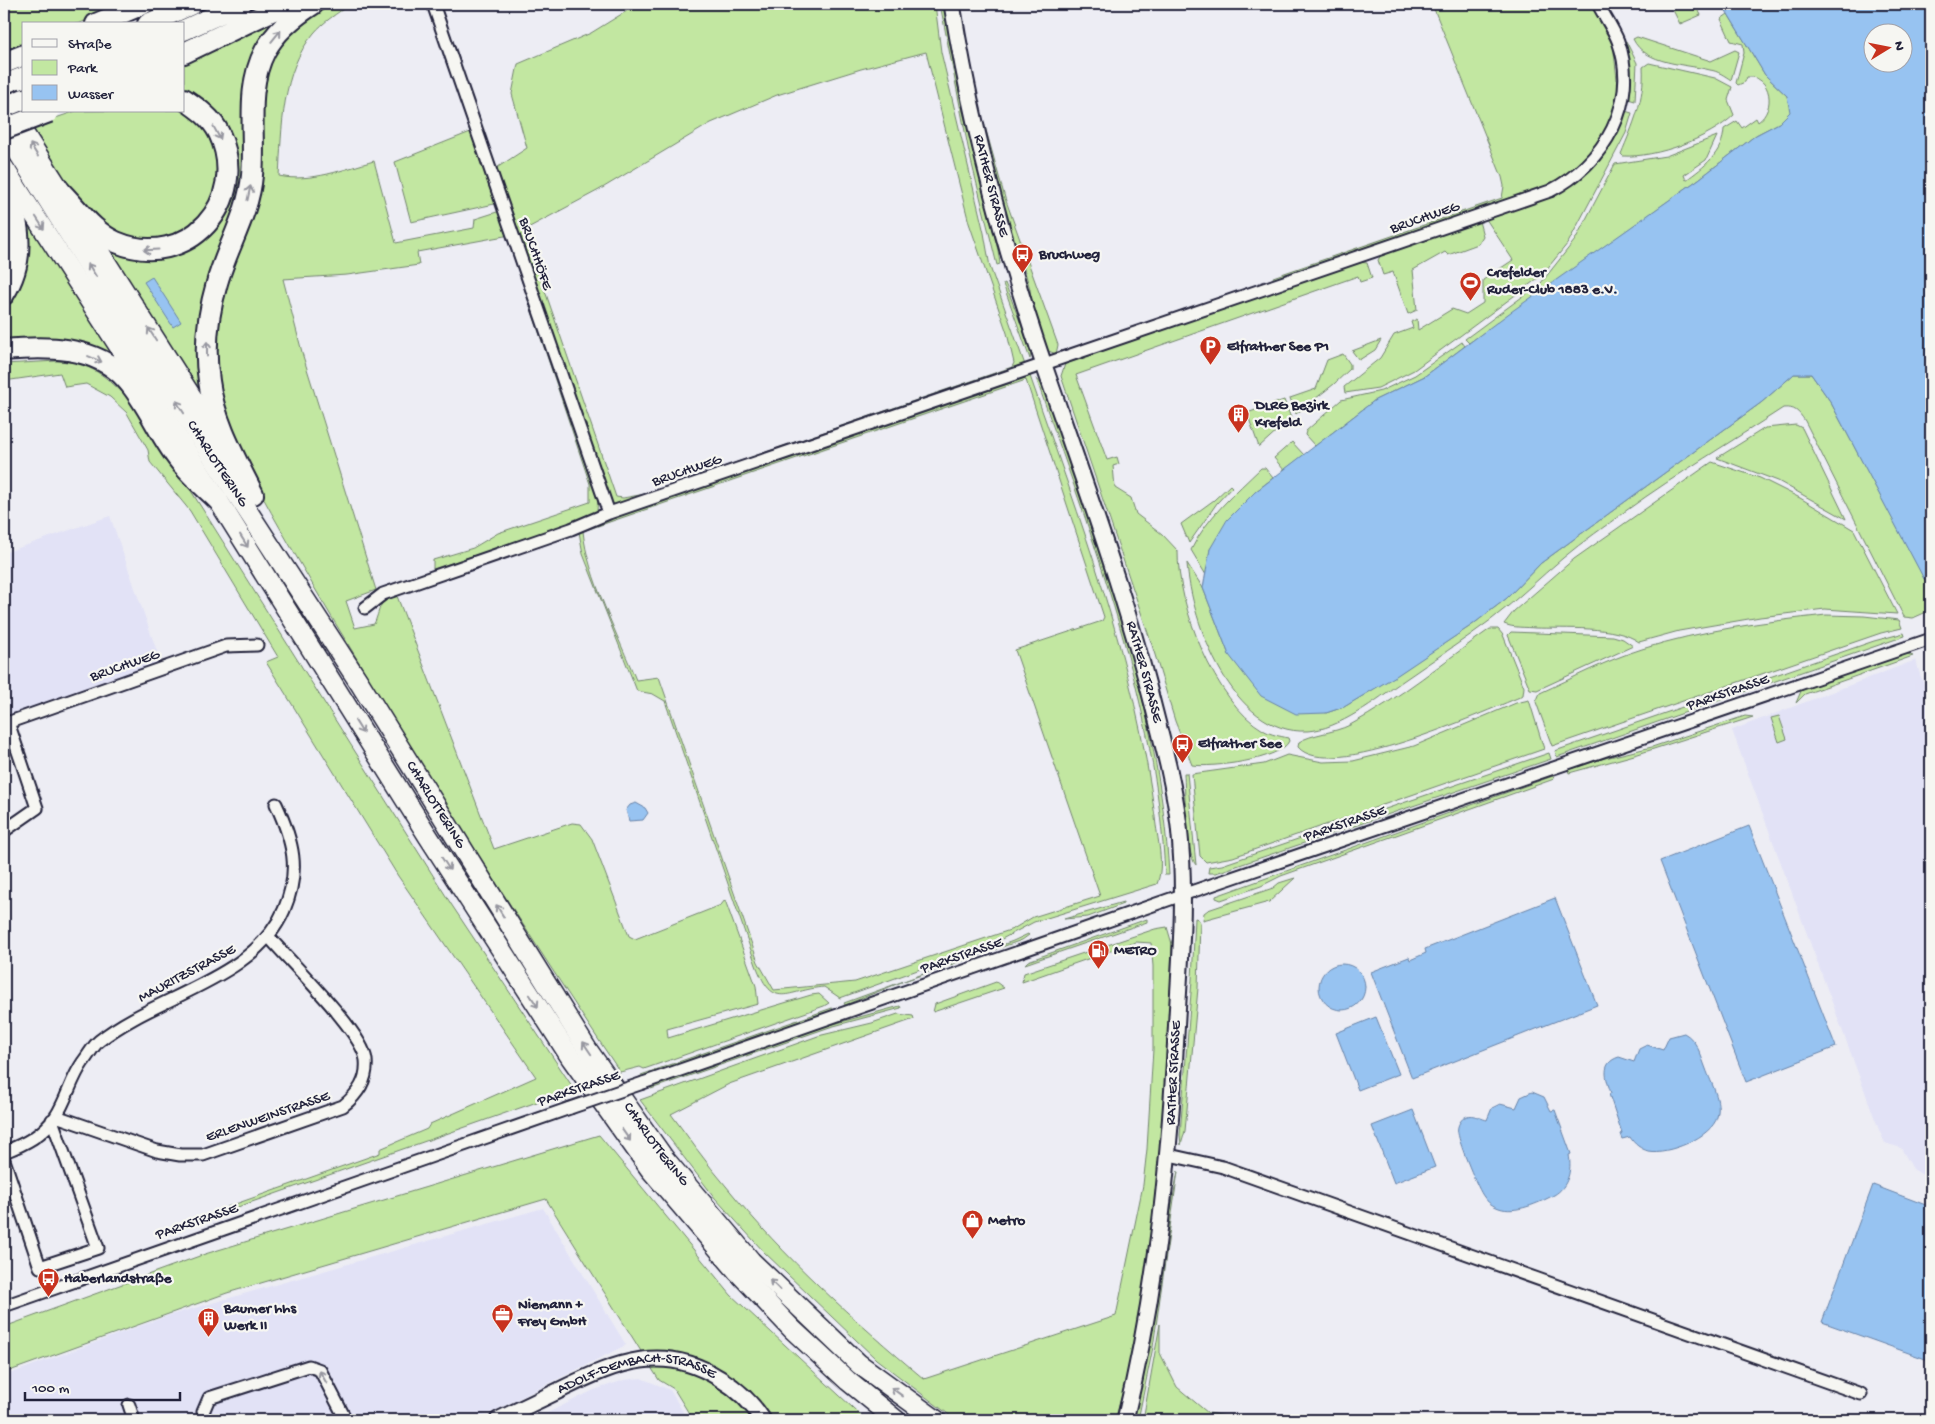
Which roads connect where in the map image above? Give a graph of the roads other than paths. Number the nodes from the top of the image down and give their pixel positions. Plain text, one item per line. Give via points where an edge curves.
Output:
1 (132, 4) edge
2 (142, 4) edge
3 (192, 4) edge
4 (240, 4) edge
5 (286, 4) edge
6 (313, 4) edge
7 (432, 4) edge
8 (952, 4) edge
9 (1598, 4) edge
10 (100, 22) edge
11 (101, 22) edge
12 (152, 22) edge
13 (185, 30) edge
14 (185, 53) edge
15 (22, 78) edge
16 (4, 85) edge
17 (22, 100) edge
18 (185, 100) edge
19 (4, 102) edge
20 (4, 107) edge
21 (48, 112) edge
22 (4, 130) edge
23 (4, 168) edge
24 (4, 185) edge
25 (60, 192) junction
26 (4, 294) edge
27 (4, 350) edge
28 (1044, 365) junction
29 (253, 494) junction
30 (218, 500) junction
31 (609, 514) junction
32 (365, 608) dead end
33 (1931, 639) edge
34 (257, 645) dead end
35 (359, 682) junction
36 (6, 723) edge
37 (276, 804) dead end
38 (4, 831) edge
39 (1182, 895) junction
40 (269, 937) junction
41 (54, 1118) junction
42 (4, 1152) edge
43 (1169, 1154) junction
44 (4, 1160) edge
45 (4, 1306) edge
46 (1861, 1394) dead end
47 (129, 1405) dead end
48 (134, 1420) edge
49 (206, 1420) edge
50 (346, 1420) edge
51 (498, 1420) edge
52 (763, 1420) edge
53 (896, 1420) edge
54 (936, 1420) edge
55 (1125, 1420) edge

1 - 10 highway
2 - 11 highway
3 - 12 highway
4 - 13 highway
5 - 14 highway
29 -> 6 highway via 216,412 209,381 210,311 217,282 246,205 252,177 252,104 256,75 264,52 275,36
7 - 31 street, BRUCHHÖFE
8 - 28 main road, RATHER STRASSE via 965,79 995,210
9 - 28 street, BRUCHWEG via 1618,42 1623,67 1623,96 1617,120 1604,146 1566,183 1525,200
15 - 16 highway
17 - 20 highway, bridge
18 -> 25 highway via 202,111 218,131 227,156 228,178 222,202 210,221 194,236 170,247 149,251 135,249 114,242
25 -> 19 highway
21 - 22 highway, bridge
35 -> 22 highway, CHARLOTTERING via 121,317
23 -> 30 highway, CHARLOTTERING
24 - 26 highway via 13,206 20,241 17,268
29 -> 25 highway
27 -> 30 highway via 57,348 74,350 101,360 126,378 182,465
28 - 31 street, BRUCHWEG
28 - 39 main road, RATHER STRASSE via 1141,657 1163,745 1178,825
29 - 35 highway
30 -> 53 highway, CHARLOTTERING via 571,1058 650,1169 738,1272 792,1329
31 - 32 street, BRUCHWEG via 383,594
33 - 39 street, PARKSTRASSE
34 - 36 street, BRUCHWEG via 226,646
54 -> 35 highway, CHARLOTTERING via 858,1364 750,1261 664,1158 582,1041
36 - 38 street via 37,808
37 - 40 street, MAURITZSTRASSE via 291,838 294,863 292,890
39 - 43 main road, RATHER STRASSE
39 - 45 street, PARKSTRASSE, bridge
40 - 41 street, MAURITZSTRASSE via 247,959 98,1042 74,1076
40 - 41 street, ERLENWEINSTRASSE via 362,1044 367,1069 362,1085 344,1106 203,1155 180,1156
41 - 42 street, MAURITZSTRASSE via 39,1135
41 - 44 street via 98,1248 40,1267
43 - 46 street via 1223,1167
43 - 55 main road, RATHER STRASSE via 1142,1340
47 - 48 street
50 -> 49 street via 320,1370 309,1366 209,1398 203,1412
51 - 52 main road, ADOLF-DEMBACH-STRASSE via 594,1374 624,1362 648,1358 672,1359 712,1373 736,1390

